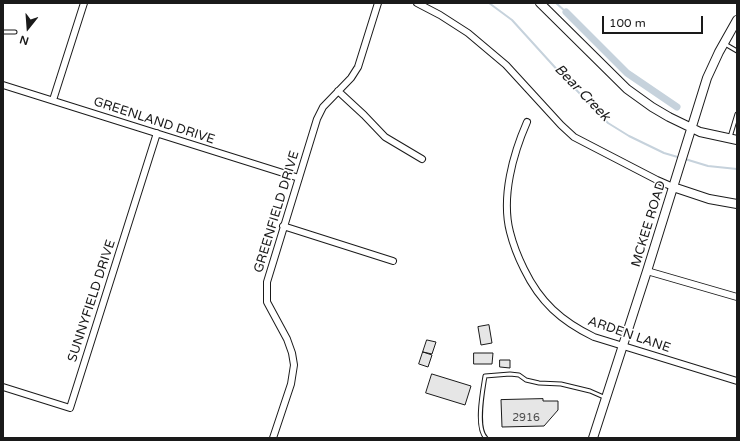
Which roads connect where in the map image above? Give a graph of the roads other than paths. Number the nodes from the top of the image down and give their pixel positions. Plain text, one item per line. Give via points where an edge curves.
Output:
1 (84, 3) edge
2 (378, 3) edge
3 (416, 3) edge
4 (540, 3) edge
5 (737, 20) edge
6 (3, 32) edge
7 (15, 32) dead end
8 (724, 43) junction
9 (737, 51) edge
10 (3, 85) edge
11 (338, 91) junction
12 (53, 100) junction
13 (737, 114) edge
14 (527, 122) dead end
15 (691, 128) junction
16 (157, 133) junction
17 (733, 139) edge
18 (422, 159) dead end
19 (299, 178) junction
20 (674, 183) junction
21 (737, 204) edge
22 (284, 226) junction
23 (393, 261) dead end
24 (647, 271) junction
25 (737, 297) edge
26 (623, 346) junction
27 (737, 381) edge
28 (3, 386) edge
29 (606, 398) junction
30 (273, 438) edge
31 (486, 438) edge
32 (593, 438) edge

1 - 12 street
2 - 11 street, GREENFIELD DRIVE via 358,67
3 - 20 street via 468,33 506,66 574,137 619,161
4 - 15 street via 627,89 652,107
5 - 8 street, MCKEE ROAD
6 - 7 lane
8 - 9 lane
8 - 15 street, MCKEE ROAD via 707,78
10 - 12 street, GREENLAND DRIVE
11 - 18 street via 385,137
11 - 19 street, GREENFIELD DRIVE via 323,107 317,118
12 - 16 street, GREENLAND DRIVE
13 - 17 lane
14 - 26 street, ARDEN LANE via 511,168 507,211 509,231 521,262 538,294 553,310 585,332
15 - 17 street
15 - 20 street, MCKEE ROAD
16 - 19 street, GREENLAND DRIVE
16 - 28 street, SUNNYFIELD DRIVE via 70,408
19 - 22 street, GREENFIELD DRIVE
20 - 21 street via 709,199
20 - 24 street, MCKEE ROAD
22 - 23 street
22 - 30 street, GREENFIELD DRIVE via 267,282 267,302 287,339 294,365 291,384
24 - 25 street
24 - 26 street, MCKEE ROAD
26 - 27 street, ARDEN LANE
26 - 29 street, MCKEE ROAD
29 - 31 lane via 561,384 526,380 519,375 485,376 480,416 483,436
29 - 32 street, MCKEE ROAD

